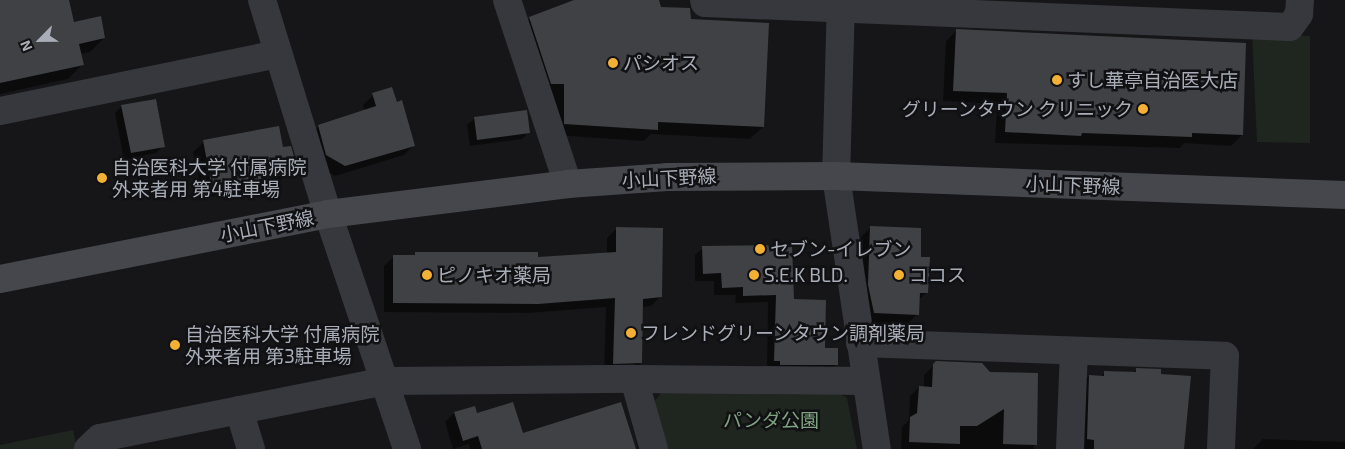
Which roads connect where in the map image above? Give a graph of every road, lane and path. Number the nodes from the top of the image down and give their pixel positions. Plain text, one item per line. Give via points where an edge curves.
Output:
1 (262, 0) edge
2 (507, 0) edge
3 (704, 0) edge
4 (1300, 0) edge
5 (841, 4) edge
6 (994, 7) edge
7 (1148, 10) edge
8 (278, 54) junction
9 (0, 111) edge
10 (836, 176) junction
11 (568, 184) junction
12 (1345, 195) edge
13 (328, 214) junction
14 (0, 279) edge
15 (860, 343) junction
16 (1074, 351) junction
17 (634, 379) junction
18 (384, 381) junction
19 (866, 381) junction
20 (239, 410) junction
21 (88, 449) edge
22 (251, 449) edge
23 (407, 449) edge
24 (654, 449) edge
25 (877, 449) edge
26 (1070, 449) edge
27 (1221, 449) edge

1 - 8 street
2 - 11 street
3 - 5 street via 705,3
4 - 7 street via 1299,14 1290,27
5 - 6 street
5 - 10 street
6 - 7 street
8 - 9 street
8 - 13 street
10 - 11 main road, 小山下野線 via 667,177
10 - 12 main road, 小山下野線
10 - 15 street
11 - 13 main road, 小山下野線
13 - 14 main road, 小山下野線
13 - 18 street
15 - 16 street
15 - 19 street
16 - 26 street
16 - 27 street via 1225,356
17 - 18 street
17 - 19 street
17 - 24 street
18 - 20 street
18 - 23 street
19 - 25 street
20 - 21 street via 100,438
20 - 22 street

